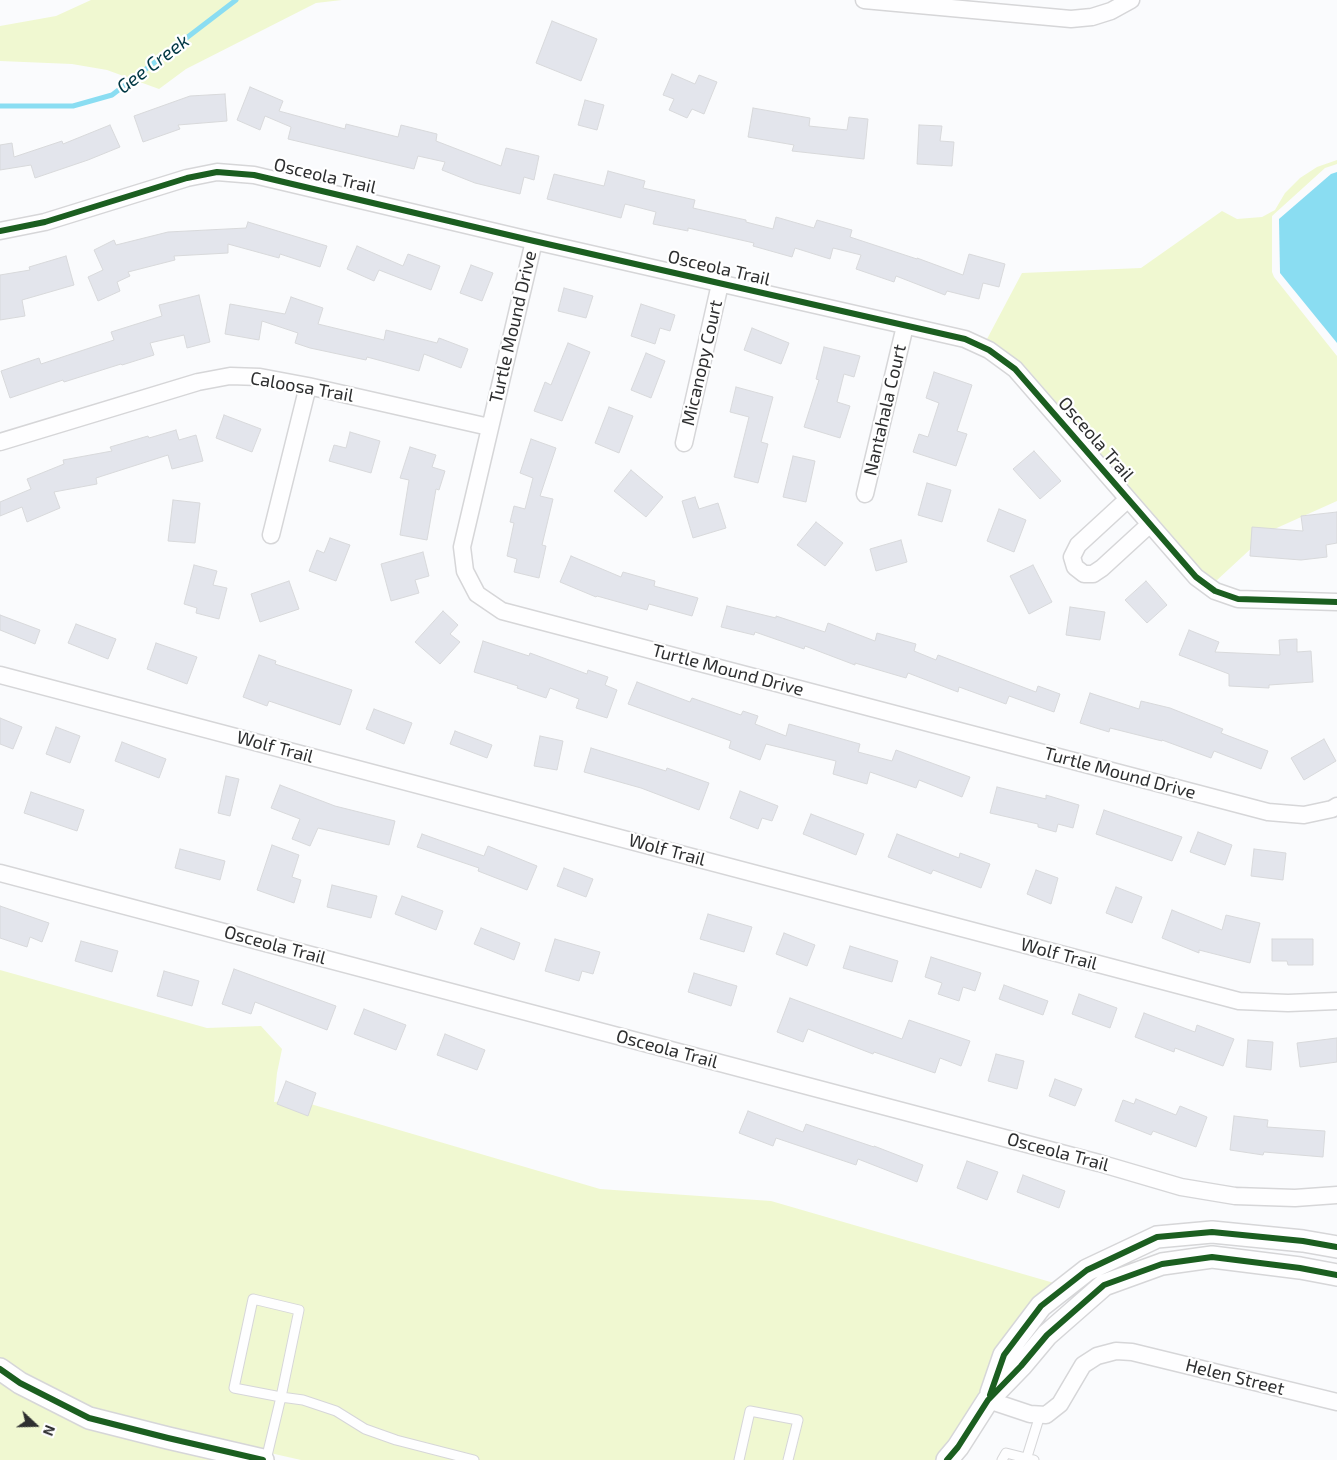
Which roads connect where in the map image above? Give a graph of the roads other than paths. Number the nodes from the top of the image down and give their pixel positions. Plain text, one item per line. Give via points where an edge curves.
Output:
1 (864, 0) edge
2 (1130, 0) edge
3 (0, 231) edge
4 (534, 241) junction
5 (720, 284) junction
6 (904, 326) junction
7 (308, 386) junction
8 (489, 427) junction
9 (0, 442) edge
10 (684, 443) dead end
11 (865, 494) dead end
12 (1128, 499) junction
13 (1150, 524) junction
14 (271, 535) dead end
15 (1337, 602) edge
16 (0, 674) edge
17 (1337, 806) edge
18 (0, 873) edge
19 (1337, 1001) edge
20 (1337, 1195) edge
21 (1337, 1247) edge
22 (1337, 1276) edge
23 (0, 1369) edge
24 (281, 1397) junction
25 (988, 1400) junction
26 (1337, 1402) edge
27 (1040, 1415) junction
28 (1028, 1459) edge
29 (265, 1460) edge
30 (474, 1460) edge
31 (739, 1460) edge
32 (788, 1460) edge
33 (947, 1460) edge
34 (1002, 1460) edge

1 - 2 street via 1070,19 1111,11
3 - 4 street, Osceola Trail via 45,222 187,178 218,172 254,175
4 - 5 street, Osceola Trail
4 - 8 street, Turtle Mound Drive
5 - 6 street, Osceola Trail
5 - 10 street, Micanopy Court
6 - 11 street, Nantahala Court
6 - 12 street, Osceola Trail via 965,339 989,350 1015,368
7 - 8 street, Caloosa Trail
7 - 9 street, Caloosa Trail via 260,376 230,376 198,382
7 - 14 street
8 - 17 street, Turtle Mound Drive via 462,547 464,571 477,594 502,611 1268,812 1304,815
12 - 13 street, Osceola Trail
12 - 13 street via 1078,545 1072,558 1075,567 1084,574 1093,574
13 - 15 street, Osceola Trail via 1196,577 1215,591 1238,599
16 - 19 street, Wolf Trail via 1239,1001
18 - 20 street, Osceola Trail via 1181,1187 1235,1196 1295,1198
21 - 25 street via 1212,1232 1157,1237 1087,1270 1041,1306 1004,1355
22 - 25 street via 1212,1257 1162,1264 1104,1286 1048,1335
23 - 29 street via 20,1383 89,1418
24 - 24 lane via 234,1388 253,1299 299,1310
24 - 29 lane
24 - 30 lane via 303,1400 336,1411 365,1429 396,1440
25 - 27 street
25 - 33 street
26 - 27 street, Helen Street via 1132,1352 1116,1351 1083,1365 1060,1404 1046,1415
27 - 28 lane
28 - 34 lane via 1006,1453
31 - 32 lane via 750,1410 798,1420

